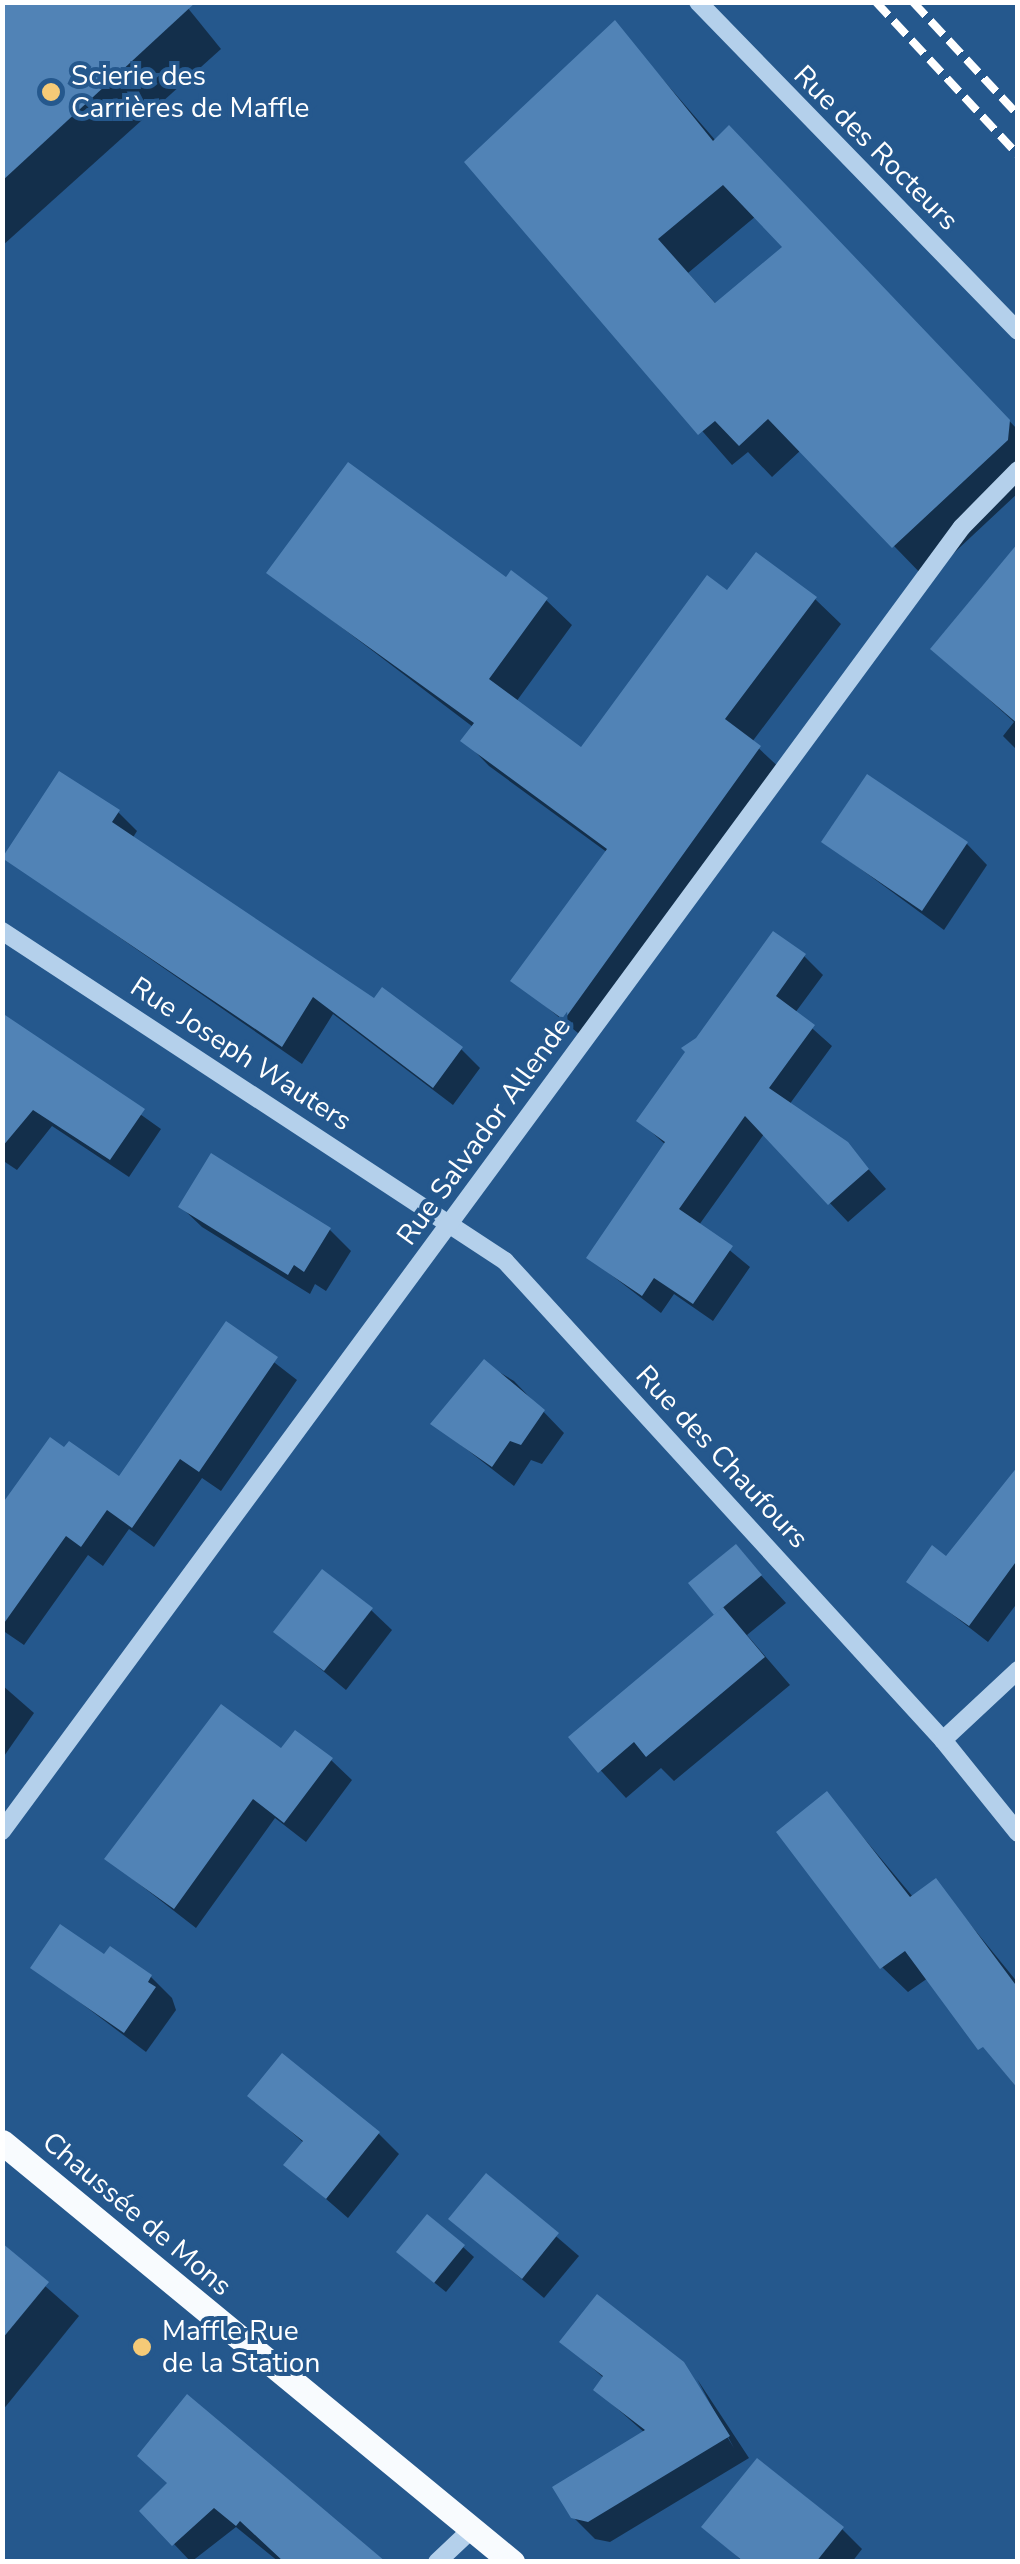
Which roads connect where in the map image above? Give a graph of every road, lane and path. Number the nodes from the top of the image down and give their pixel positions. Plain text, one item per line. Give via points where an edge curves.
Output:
1 (698, 2) edge
2 (1018, 331) edge
3 (1018, 470) edge
4 (2, 931) edge
5 (450, 1222) junction
6 (1018, 1670) edge
7 (944, 1740) junction
8 (2, 1832) edge
9 (1018, 1833) edge
10 (2, 2142) edge
11 (472, 2529) junction
12 (437, 2562) edge
13 (512, 2562) edge

1 - 2 street, Rue des Rocteurs
3 - 5 street, Rue Salvador Allende via 962,527
4 - 5 street, Rue Joseph Wauters
5 - 7 street, Rue des Chaufours via 505,1261
5 - 8 street, Rue Salvador Allende
6 - 7 street
7 - 9 street, Rue des Chaufours
10 - 11 main road, Chaussée de Mons
11 - 12 street
11 - 13 main road, Chaussée de Mons

